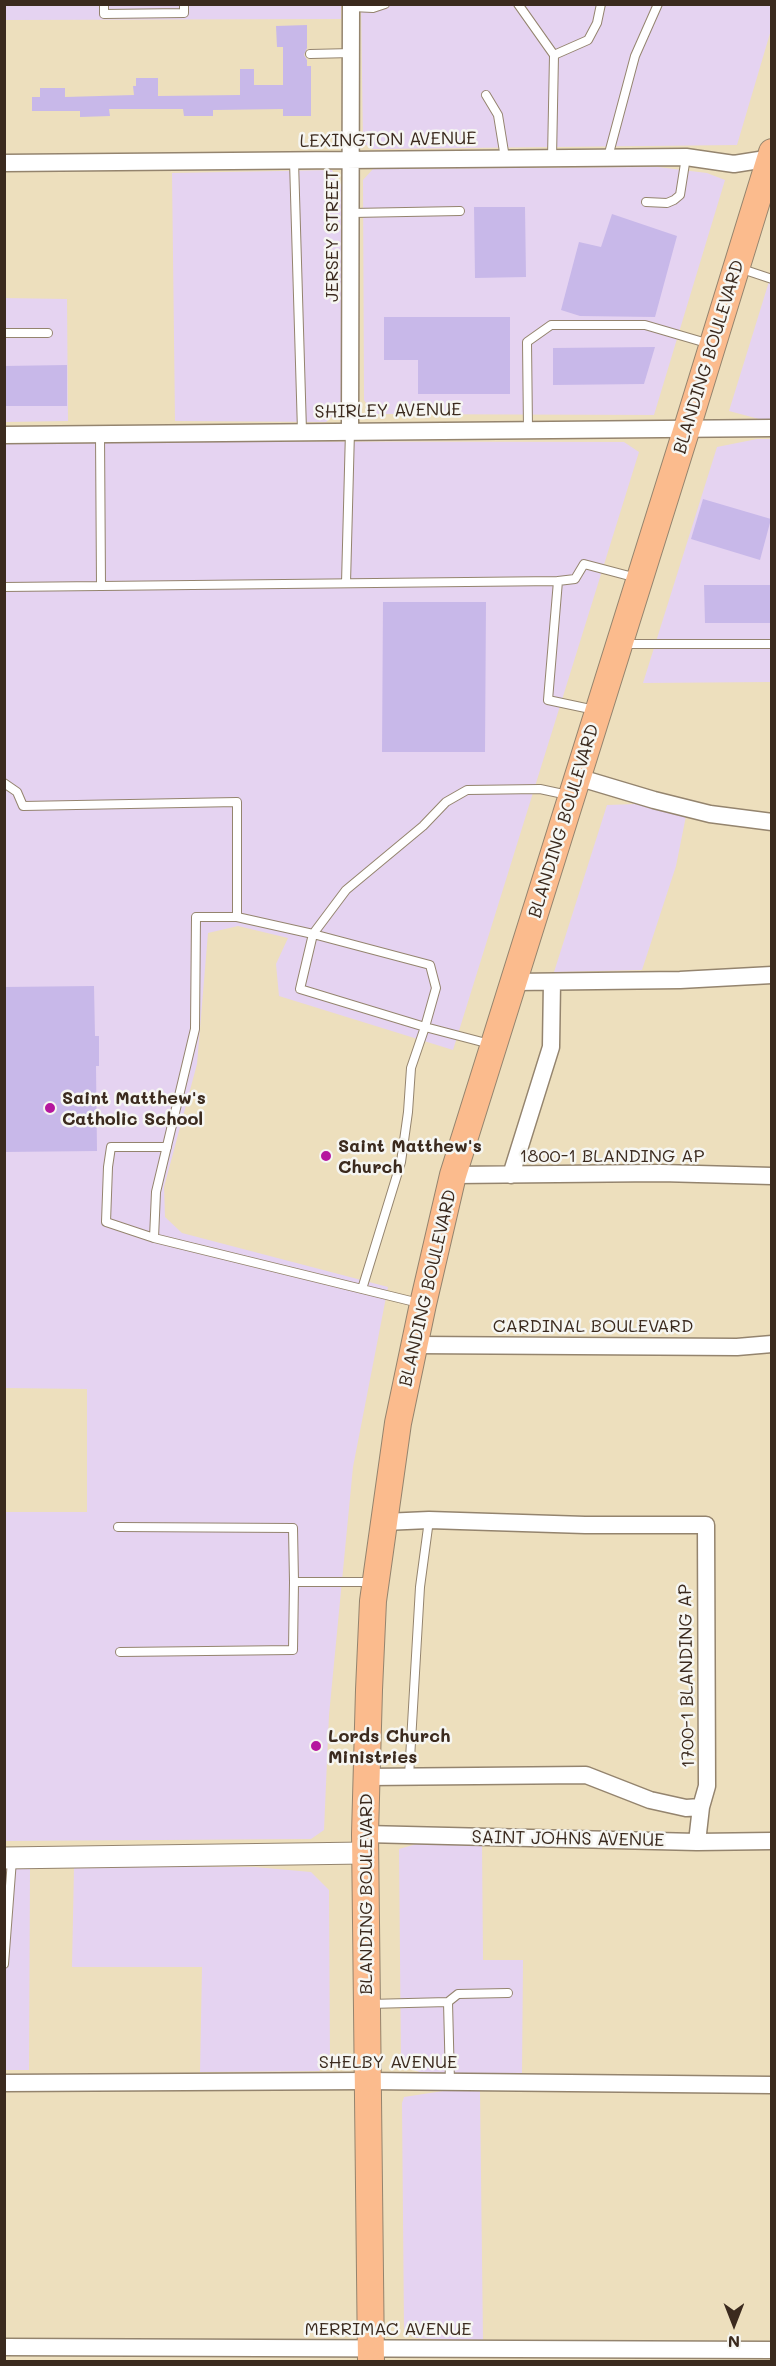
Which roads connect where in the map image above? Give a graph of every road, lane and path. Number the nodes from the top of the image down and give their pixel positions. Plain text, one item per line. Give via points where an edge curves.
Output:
1 (104, 4) edge
2 (184, 4) edge
3 (385, 4) edge
4 (518, 4) edge
5 (601, 4) edge
6 (658, 4) edge
7 (352, 6) edge
8 (352, 53) junction
9 (310, 54) dead end
10 (554, 55) junction
11 (486, 95) dead end
12 (771, 156) edge
13 (608, 157) junction
14 (686, 157) junction
15 (505, 158) junction
16 (552, 158) junction
17 (352, 160) junction
18 (294, 161) junction
19 (4, 163) edge
20 (646, 202) dead end
21 (460, 211) dead end
22 (352, 213) junction
23 (736, 267) junction
24 (771, 279) edge
25 (4, 333) edge
26 (48, 333) dead end
27 (713, 345) junction
28 (687, 428) junction
29 (771, 428) edge
30 (528, 429) junction
31 (302, 431) junction
32 (350, 431) junction
33 (100, 434) junction
34 (4, 435) edge
35 (639, 578) junction
36 (558, 581) junction
37 (346, 583) junction
38 (101, 586) junction
39 (4, 588) edge
40 (771, 644) edge
41 (619, 645) junction
42 (598, 711) junction
43 (4, 783) edge
44 (574, 786) junction
45 (771, 822) edge
46 (237, 917) junction
47 (313, 934) junction
48 (771, 975) edge
49 (514, 982) junction
50 (552, 982) junction
51 (426, 1027) junction
52 (494, 1045) junction
53 (167, 1147) junction
54 (453, 1175) junction
55 (511, 1175) junction
56 (771, 1176) edge
57 (154, 1238) junction
58 (362, 1289) junction
59 (423, 1304) junction
60 (771, 1344) edge
61 (414, 1345) junction
62 (429, 1520) junction
63 (384, 1522) junction
64 (118, 1527) dead end
65 (294, 1582) junction
66 (376, 1582) junction
67 (120, 1652) dead end
68 (409, 1776) junction
69 (366, 1777) junction
70 (701, 1807) junction
71 (771, 1841) edge
72 (697, 1842) junction
73 (365, 1843) junction
74 (8, 1858) edge
75 (6, 1910) edge
76 (4, 1964) edge
77 (508, 1993) dead end
78 (448, 2002) junction
79 (366, 2005) junction
80 (367, 2081) junction
81 (450, 2082) junction
82 (4, 2083) edge
83 (771, 2085) edge
84 (4, 2346) edge
85 (771, 2350) edge
86 (371, 2355) edge

1 - 2 lane via 104,14 184,13
3 - 7 lane via 373,8
4 - 10 lane
5 - 10 lane via 588,40
6 - 13 lane via 635,56
7 - 8 street, JERSEY STREET
8 - 9 lane
8 - 17 street, JERSEY STREET
10 - 16 lane
11 - 15 lane via 498,115
12 - 14 street, LEXINGTON AVENUE via 734,164
12 - 23 main road, BLANDING BOULEVARD
13 - 14 street, LEXINGTON AVENUE
13 - 16 street, LEXINGTON AVENUE
14 - 20 lane via 680,195 667,203
15 - 16 street, LEXINGTON AVENUE
15 - 17 street, LEXINGTON AVENUE
17 - 18 street, LEXINGTON AVENUE
17 - 22 street, JERSEY STREET
18 - 19 street, LEXINGTON AVENUE
18 - 31 lane
21 - 22 lane
22 - 32 street, JERSEY STREET
23 - 24 lane
23 - 27 main road, BLANDING BOULEVARD
25 - 26 lane
27 - 28 main road, BLANDING BOULEVARD
27 - 30 lane via 645,325 551,325 527,342
28 - 29 street, SHIRLEY AVENUE
28 - 30 street, SHIRLEY AVENUE
28 - 35 main road, BLANDING BOULEVARD
30 - 32 street, SHIRLEY AVENUE
31 - 32 street, SHIRLEY AVENUE
31 - 33 street, SHIRLEY AVENUE
32 - 37 lane
33 - 34 street, SHIRLEY AVENUE
33 - 38 lane
35 - 36 lane via 584,564 575,579
35 - 41 main road, BLANDING BOULEVARD
36 - 37 lane
36 - 42 lane via 548,700
37 - 38 lane
38 - 39 lane
40 - 41 lane
41 - 42 main road, BLANDING BOULEVARD
42 - 44 main road, BLANDING BOULEVARD
43 - 46 lane via 17,792 23,806 237,802
44 - 45 street via 710,814
44 - 47 lane via 467,790 446,802 346,890
44 - 49 main road, BLANDING BOULEVARD
46 - 47 lane
46 - 53 lane via 196,917 195,1029
47 - 51 lane via 430,965 436,988
47 - 51 lane via 300,989
48 - 50 street
49 - 50 street
49 - 52 main road, BLANDING BOULEVARD
50 - 55 street via 551,1047
51 - 52 lane
51 - 58 lane via 411,1068 400,1162
52 - 54 main road, BLANDING BOULEVARD
53 - 57 lane via 156,1192
53 - 57 lane via 111,1147 108,1167 106,1222
54 - 55 street, 1800-1 BLANDING AP
54 - 59 main road, BLANDING BOULEVARD
55 - 56 street, 1800-1 BLANDING AP
57 - 58 lane
58 - 59 lane
59 - 61 main road, BLANDING BOULEVARD
60 - 61 street, CARDINAL BOULEVARD
61 - 63 main road, BLANDING BOULEVARD
62 - 63 street, 1700-1 BLANDING AP
62 - 68 lane via 420,1587
62 - 70 street, 1700-1 BLANDING AP via 706,1525 708,1786
63 - 66 main road, BLANDING BOULEVARD
64 - 65 lane via 293,1528
65 - 66 lane
65 - 67 lane via 293,1650
66 - 69 main road, BLANDING BOULEVARD
68 - 69 street
68 - 70 street via 586,1775 650,1800 686,1808
69 - 73 main road, BLANDING BOULEVARD
70 - 72 street
71 - 72 street, SAINT JOHNS AVENUE
72 - 73 street, SAINT JOHNS AVENUE
73 - 74 street, SAINT JOHNS AVENUE
73 - 79 main road, BLANDING BOULEVARD
74 - 75 lane
75 - 76 lane
77 - 78 lane via 458,1994
78 - 79 lane
78 - 81 lane
79 - 80 main road, BLANDING BOULEVARD
80 - 81 street, SHELBY AVENUE
80 - 82 street, SHELBY AVENUE
80 - 86 main road, BLANDING BOULEVARD
81 - 83 street, SHELBY AVENUE
84 - 86 street, MERRIMAC AVENUE
85 - 86 street, MERRIMAC AVENUE

